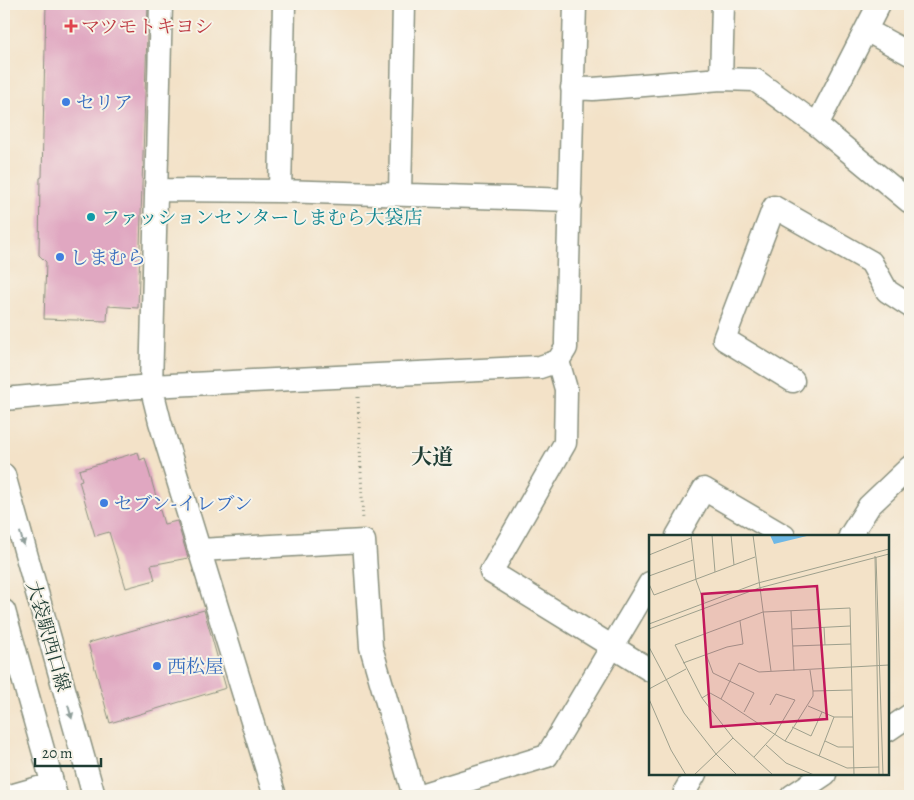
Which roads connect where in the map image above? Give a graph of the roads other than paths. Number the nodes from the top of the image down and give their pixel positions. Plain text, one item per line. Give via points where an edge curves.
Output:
1 (161, 4) edge
2 (284, 4) edge
3 (404, 4) edge
4 (575, 4) edge
5 (723, 4) edge
6 (879, 4) edge
7 (866, 30) junction
8 (910, 54) edge
9 (721, 79) junction
10 (572, 88) junction
11 (817, 125) junction
12 (157, 190) junction
13 (280, 191) junction
14 (400, 194) junction
15 (571, 200) junction
16 (910, 202) edge
17 (910, 306) edge
18 (558, 361) junction
19 (793, 381) dead end
20 (151, 386) junction
21 (4, 399) edge
22 (910, 467) edge
23 (4, 475) edge
24 (678, 535) edge
25 (782, 535) edge
26 (851, 535) edge
27 (200, 550) junction
28 (649, 584) edge
29 (4, 611) edge
30 (613, 648) junction
31 (649, 669) edge
32 (910, 715) edge
33 (889, 729) edge
34 (694, 775) edge
35 (824, 775) edge
36 (54, 790) edge
37 (10, 796) edge
38 (94, 796) edge
39 (275, 796) edge
40 (415, 796) edge
41 (688, 796) edge
42 (792, 796) edge

1 - 12 street
2 - 13 street
3 - 14 street
4 - 10 street
5 - 9 street
6 - 7 street
7 - 8 street
7 - 11 street
9 - 10 street
9 - 11 street via 755,80
10 - 15 street
11 - 16 street
12 - 13 street
12 - 20 street
13 - 14 street
14 - 15 street
15 - 18 street via 566,348
17 - 19 street via 887,291 871,262 774,207 724,339
18 - 20 street via 540,367
18 - 30 street via 566,389 565,443 491,572
20 - 21 street
20 - 27 street
22 - 26 street via 869,506
23 -> 38 street, 大袋駅西口線
24 - 25 street via 704,489
27 - 39 street
27 - 40 street via 364,541 371,646
28 - 30 street
29 - 36 street, 大袋駅西口線
30 - 31 street
30 - 40 street via 547,756
32 - 33 street
34 - 41 street via 685,791
35 - 42 street
36 - 37 street

